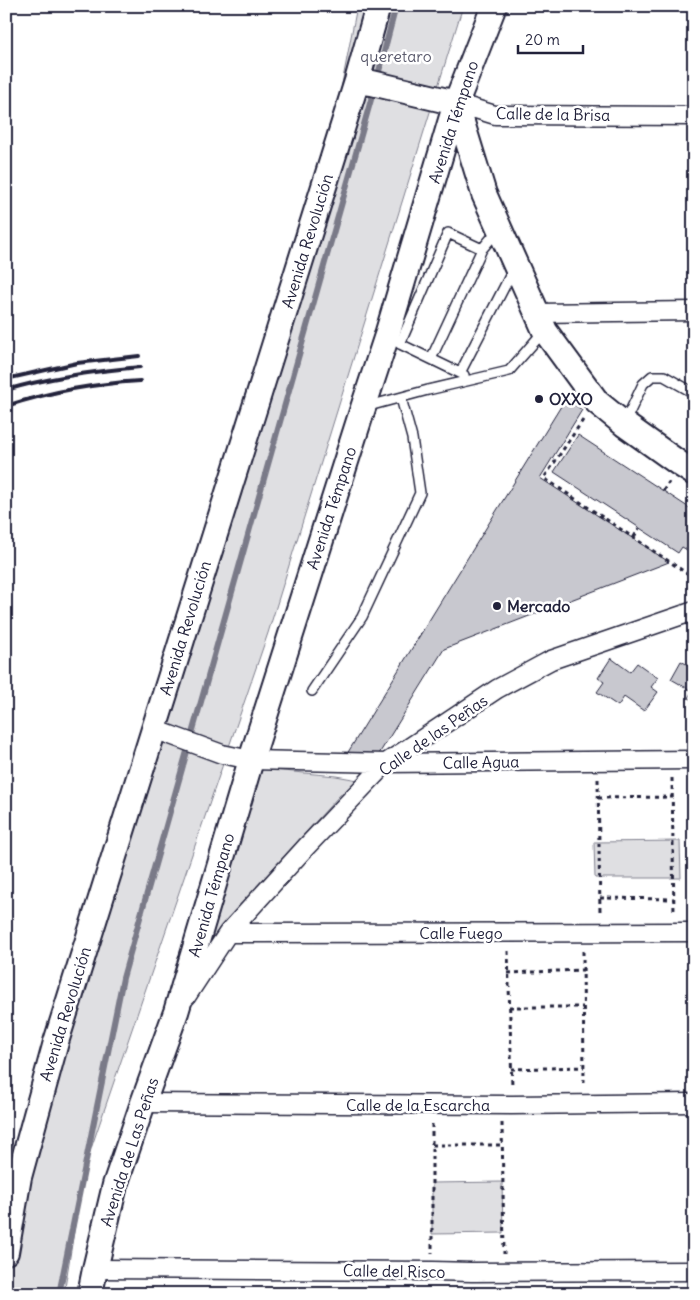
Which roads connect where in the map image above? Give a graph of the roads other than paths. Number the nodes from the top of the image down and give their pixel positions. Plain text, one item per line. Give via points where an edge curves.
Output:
1 (378, 6) edge
2 (494, 6) edge
3 (364, 82) junction
4 (456, 103) junction
5 (694, 116) edge
6 (499, 229) junction
7 (482, 249) junction
8 (515, 266) junction
9 (694, 311) edge
10 (540, 322) junction
11 (394, 339) junction
12 (431, 359) junction
13 (460, 373) junction
14 (474, 380) junction
15 (694, 393) edge
16 (401, 398) junction
17 (363, 408) junction
18 (624, 424) junction
19 (694, 473) edge
20 (694, 611) edge
21 (312, 691) dead end
22 (154, 729) junction
23 (251, 760) junction
24 (694, 760) edge
25 (386, 763) junction
26 (694, 932) edge
27 (228, 933) junction
28 (176, 1012) junction
29 (143, 1103) junction
30 (694, 1103) edge
31 (6, 1252) edge
32 (95, 1269) junction
33 (694, 1271) edge
34 (90, 1294) edge

1 - 3 main road, Avenida Revolución
2 - 4 main road, Avenida Témpano
3 - 4 main road, Calle de la Brisa
3 - 22 main road, Avenida Revolución
4 - 5 street, Calle de la Brisa via 495,115
4 - 6 main road via 484,194
4 - 11 main road, Avenida Témpano
6 - 7 lane
6 - 8 main road
7 - 11 lane via 448,233
7 - 12 lane
8 - 10 main road
8 - 13 lane
9 - 10 street
10 - 14 lane via 509,371
10 - 18 main road via 597,402
11 - 12 lane
11 - 17 main road, Avenida Témpano
12 - 13 lane
13 - 14 lane
14 - 16 lane
15 - 18 lane via 664,376 652,376 643,384
16 - 17 lane
16 - 21 lane via 412,438 420,493 362,617
17 - 23 main road, Avenida Témpano
18 - 19 main road
20 - 25 street, Calle de las Peñas via 551,660 497,689
22 - 23 street, Calle Agua via 222,754
22 - 31 main road, Avenida Revolución via 56,1042 19,1177
23 - 25 street, Calle Agua
23 - 28 main road, Avenida Témpano
24 - 25 street, Calle Agua
25 - 27 street, Calle de las Peñas
26 - 27 street, Calle Fuego
27 - 28 street, Calle de las Peñas
28 - 29 main road, Avenida de Las Peñas
29 - 30 street, Calle de la Escarcha
29 - 32 main road, Avenida de Las Peñas via 115,1185
32 - 33 street, Calle del Risco
32 - 34 main road, Avenida de Las Peñas

